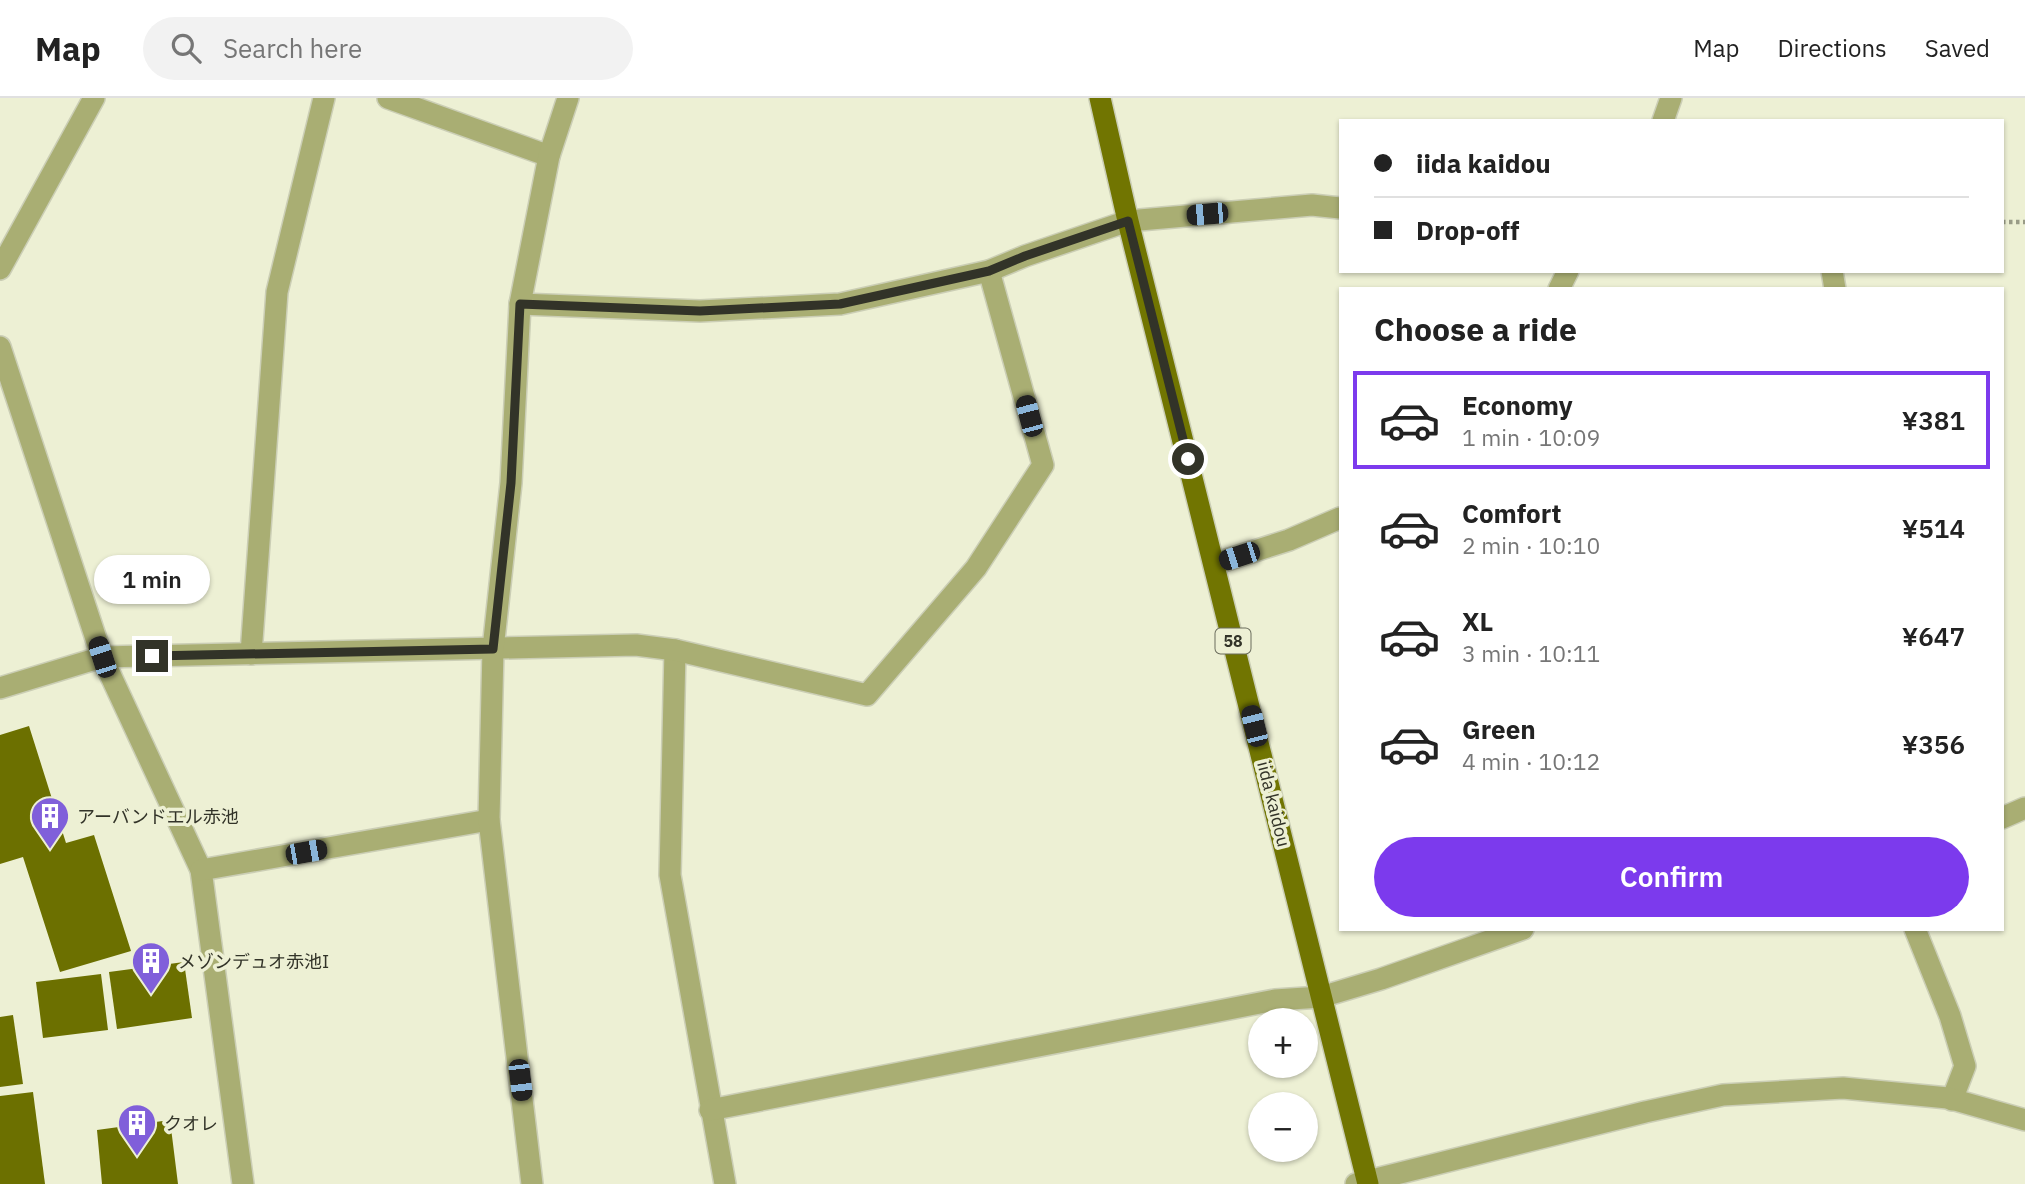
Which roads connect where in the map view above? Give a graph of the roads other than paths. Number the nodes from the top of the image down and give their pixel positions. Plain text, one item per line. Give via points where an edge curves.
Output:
1 (94, 98) edge
2 (324, 98) edge
3 (388, 98) edge
4 (568, 98) edge
5 (1100, 98) edge
6 (1671, 98) edge
7 (1663, 119) edge
8 (549, 156) junction
9 (1339, 208) edge
10 (1128, 221) junction
11 (0, 269) edge
12 (989, 271) junction
13 (520, 304) junction
14 (0, 347) edge
15 (1339, 518) edge
16 (1214, 564) junction
17 (493, 649) junction
18 (676, 650) junction
19 (251, 654) junction
20 (102, 657) junction
21 (0, 688) edge
22 (2025, 808) edge
23 (2004, 817) edge
24 (489, 820) junction
25 (201, 870) junction
26 (1517, 931) edge
27 (1916, 931) edge
28 (1321, 997) junction
29 (1952, 1100) junction
30 (710, 1110) junction
31 (2025, 1120) edge
32 (1364, 1183) edge
33 (243, 1184) edge
34 (532, 1184) edge
35 (725, 1184) edge

1 - 11 street
2 - 19 street via 277,292
3 - 8 street
4 - 8 street
5 - 10 main road, iida kaidou / 58
6 - 7 street
8 - 13 street
9 - 10 street via 1312,205
10 - 12 street
10 - 16 main road, iida kaidou / 58
12 - 13 street via 840,304 700,311
12 - 18 street via 1043,465 976,568 867,695
13 - 17 street via 511,483
14 - 20 street
15 - 16 street
16 - 28 main road, iida kaidou / 58
17 - 18 street via 636,645
17 - 19 street
17 - 24 street
18 - 30 street via 670,875
19 - 20 street
20 - 21 street
20 - 25 street
22 - 23 street
24 - 25 street
24 - 34 street
25 - 33 street
26 - 28 street
27 - 29 street via 1965,1066
28 - 30 street via 1275,1000
28 - 32 main road, iida kaidou / 58
29 - 31 street
29 - 32 street via 1843,1088 1723,1095
30 - 35 street

